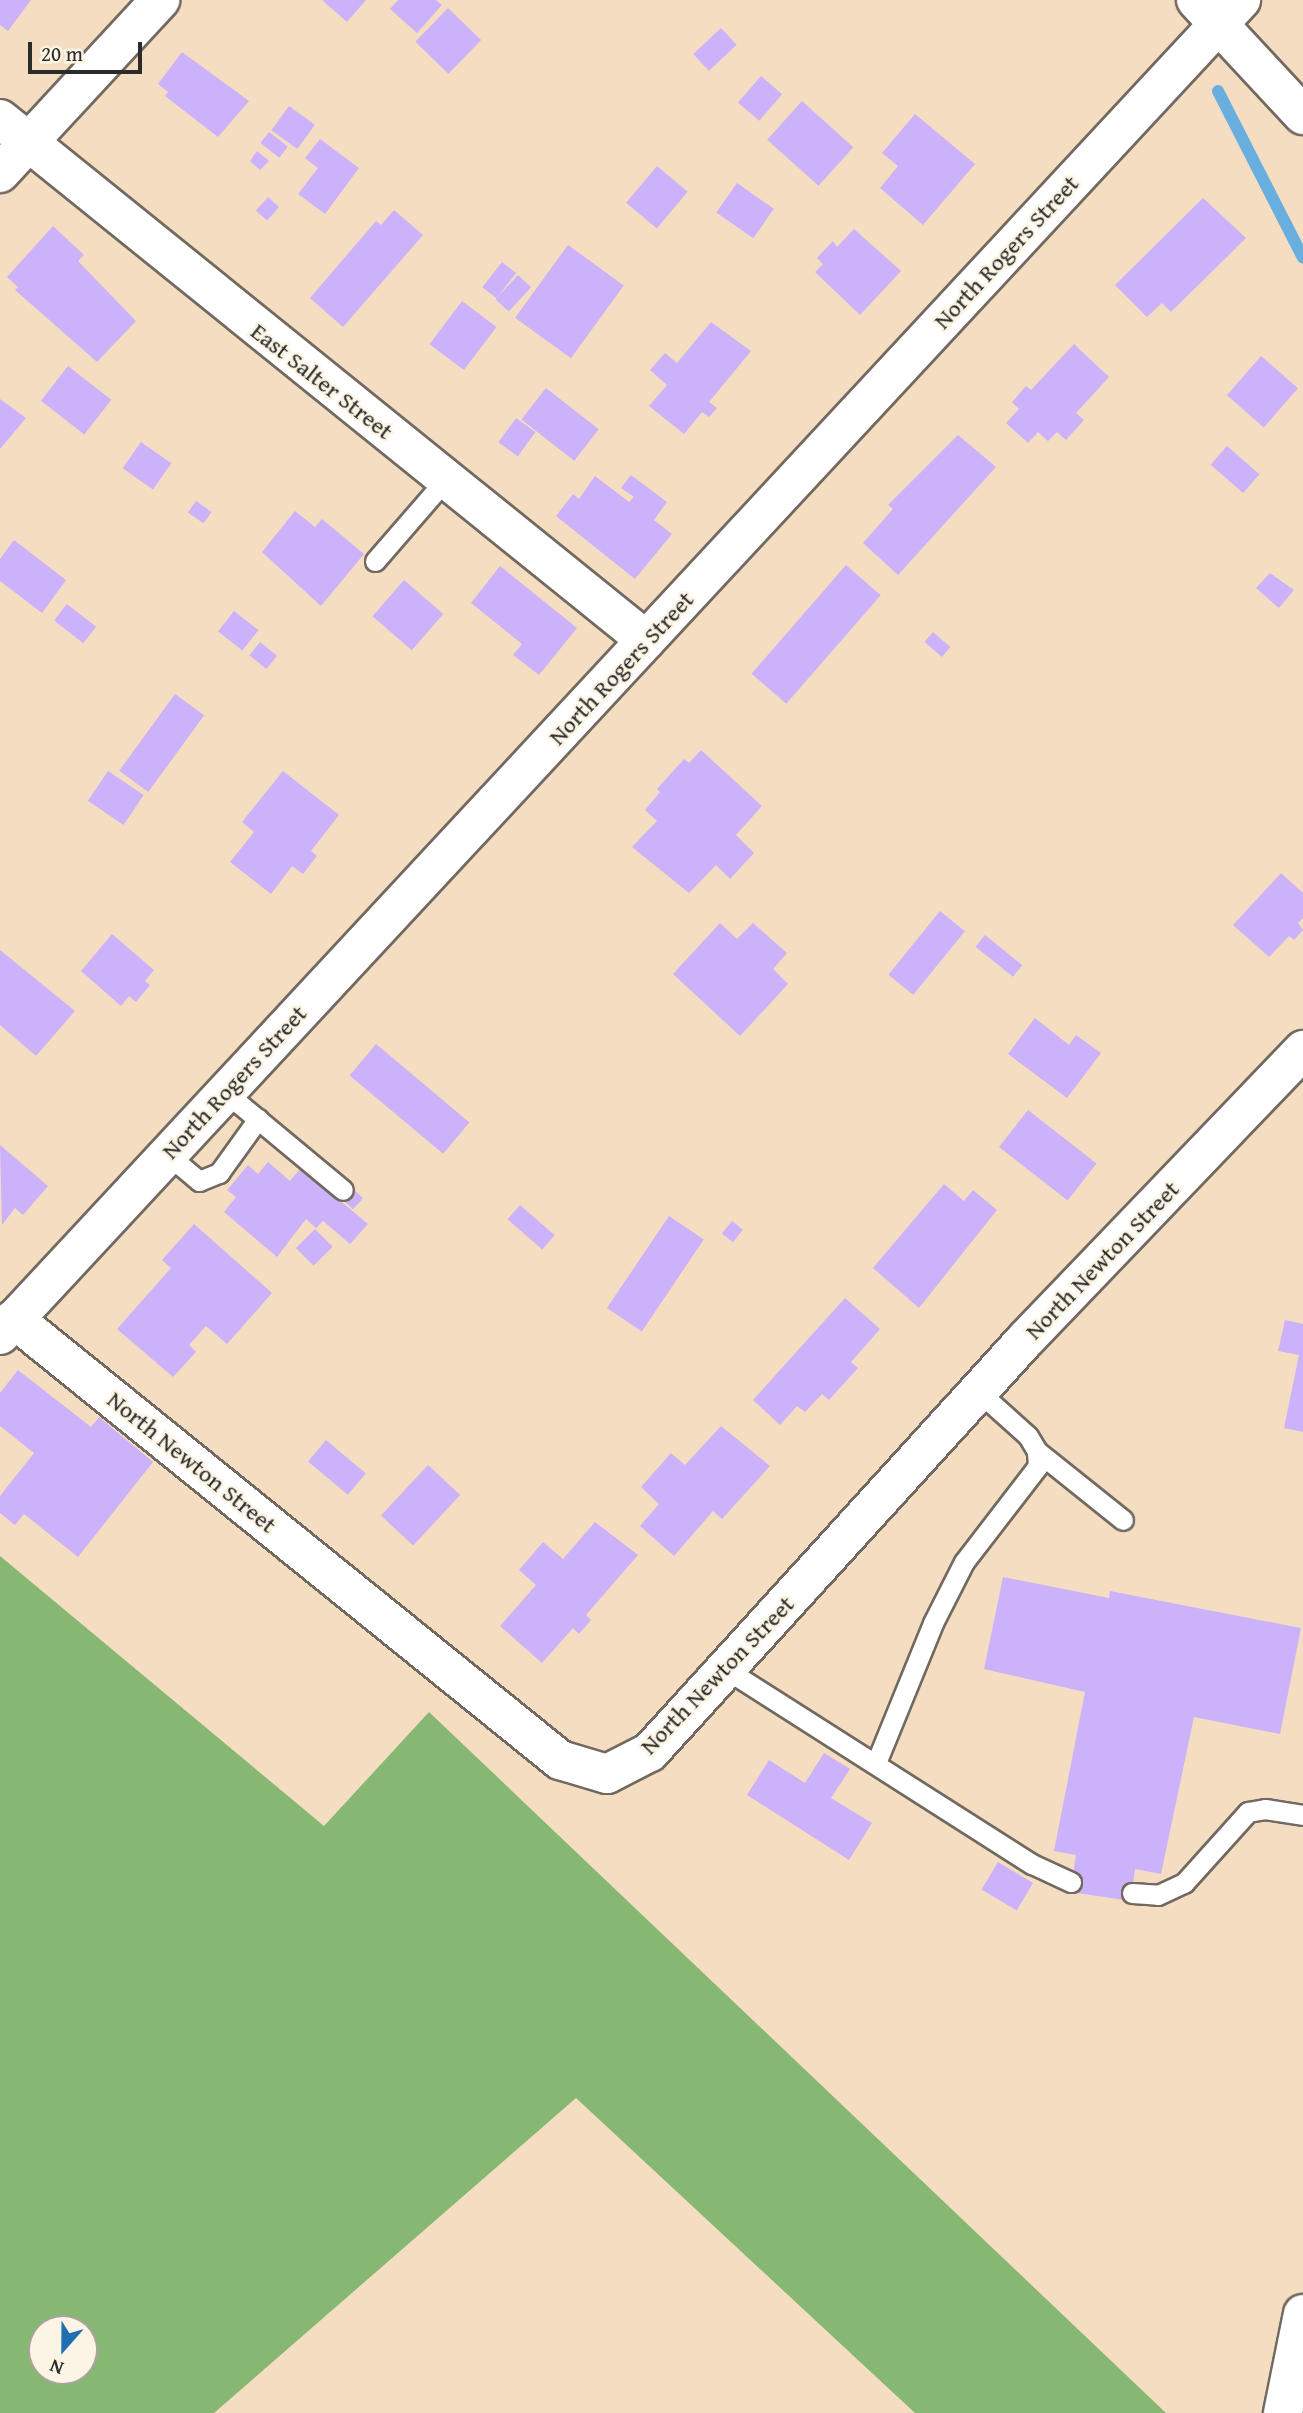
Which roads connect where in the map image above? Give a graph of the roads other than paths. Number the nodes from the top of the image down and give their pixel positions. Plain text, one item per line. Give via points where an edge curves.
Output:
1 (160, 0) edge
2 (1218, 8) edge
3 (1303, 115) edge
4 (14, 131) edge
5 (0, 173) edge
6 (446, 479) junction
7 (375, 561) dead end
8 (646, 640) junction
9 (1303, 1050) edge
10 (225, 1092) junction
11 (258, 1119) junction
12 (167, 1154) junction
13 (343, 1190) dead end
14 (7, 1327) edge
15 (979, 1392) junction
16 (1037, 1451) junction
17 (1123, 1520) dead end
18 (724, 1668) junction
19 (876, 1763) junction
20 (1303, 1815) edge
21 (1071, 1882) dead end
22 (1132, 1893) dead end
23 (1303, 2314) edge
24 (1283, 2413) edge

1 - 4 street
2 - 3 street
2 - 8 street, North Rogers Street
4 - 5 street
4 - 6 street, East Salter Street
6 - 7 lane
6 - 8 street, East Salter Street
8 - 10 street, North Rogers Street
9 - 15 street, North Newton Street
10 - 11 lane
10 - 12 street, North Rogers Street
11 - 12 lane via 219,1173 199,1181
11 - 13 lane
12 - 14 street, North Rogers Street
14 - 18 street, North Newton Street via 560,1760 607,1774 650,1752
15 - 16 lane via 1028,1436
15 - 18 street, North Newton Street
16 - 17 lane
16 - 19 lane via 1038,1466 964,1562 933,1623
18 - 19 lane
19 - 21 lane via 1032,1864
20 - 22 lane via 1248,1812 1184,1883 1158,1895
23 - 24 street

